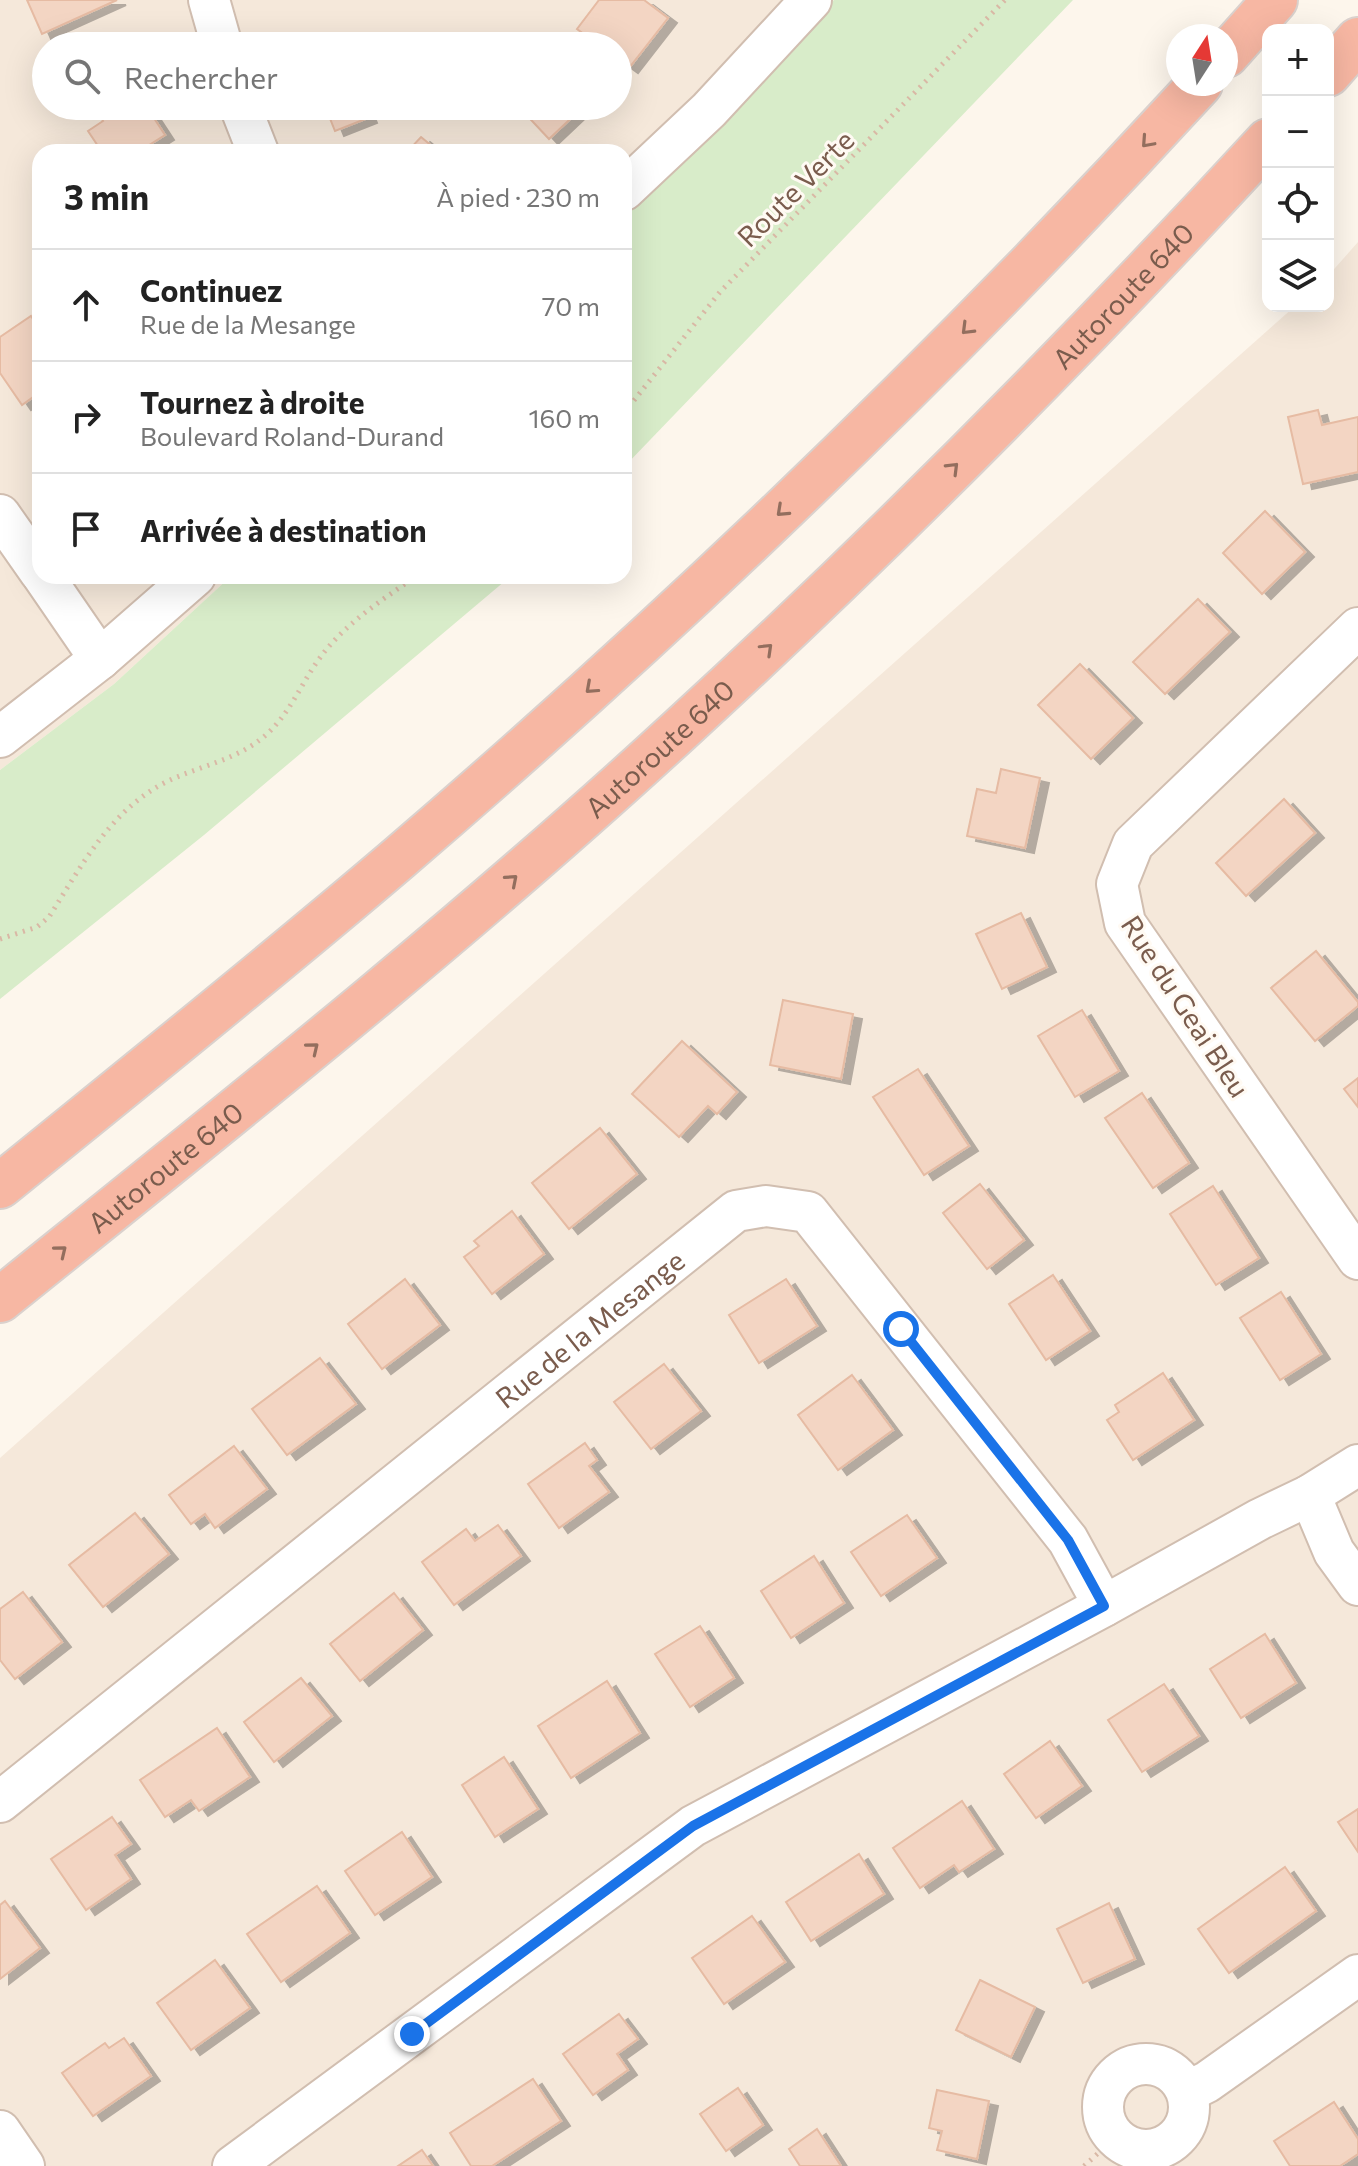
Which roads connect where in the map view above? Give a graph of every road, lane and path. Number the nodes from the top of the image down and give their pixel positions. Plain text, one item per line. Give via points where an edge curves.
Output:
1 (209, 0) edge
2 (811, 0) edge
3 (1005, 0) edge
4 (1275, 0) edge
5 (218, 32) edge
6 (1358, 40) edge
7 (1238, 42) edge
8 (1334, 67) edge
9 (1189, 96) edge
10 (245, 120) edge
11 (255, 144) edge
12 (1262, 147) edge
13 (632, 182) edge
14 (632, 403) edge
15 (0, 515) edge
16 (32, 561) edge
17 (48, 584) edge
18 (186, 584) edge
19 (405, 584) edge
20 (1358, 628) edge
21 (100, 659) junction
22 (0, 737) edge
23 (0, 939) edge
24 (0, 1186) edge
25 (1358, 1259) edge
26 (0, 1300) edge
27 (1358, 1465) edge
28 (1310, 1495) junction
29 (1358, 1585) edge
30 (1104, 1606) junction
31 (0, 1802) edge
32 (1358, 1975) edge
33 (1187, 2092) junction
34 (0, 2131) edge
35 (1105, 2147) dead end
36 (1187, 2150) edge
37 (24, 2166) edge
38 (233, 2166) edge
39 (1084, 2166) edge

1 - 5 street
2 - 13 street via 709,110
3 - 14 path, Route Verte via 720,292
4 - 7 highway
6 - 8 highway
9 -> 24 highway via 875,422 667,618 400,857
10 - 11 street
26 -> 12 highway, Autoroute 640 via 425,955 680,731 1009,413
15 - 16 street
17 - 21 street
18 - 21 street
19 - 23 path via 335,638 267,734 220,763 169,781 131,806 107,828 49,917 37,927
20 - 25 street, Rue du Geai Bleu via 1133,844 1117,884 1125,923
21 - 22 street
27 - 28 street
28 - 29 street via 1334,1552
28 - 30 street
30 - 31 street, Rue de la Mesange via 1068,1540 808,1212 766,1206 736,1211
30 - 38 street via 693,1826
32 - 33 street
33 - 36 street
33 - 36 street via 1161,2065 1143,2063 1124,2068 1112,2079 1102,2110 1106,2126 1130,2147
34 - 37 street
35 - 39 path

